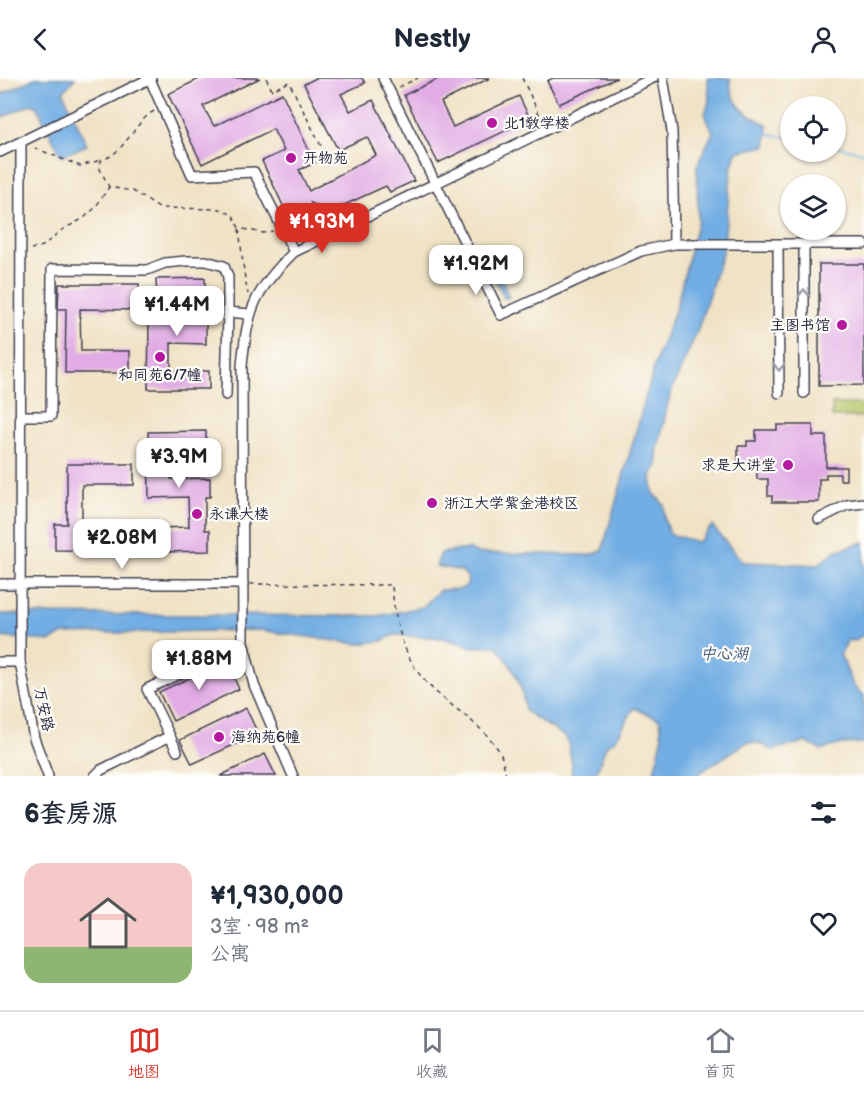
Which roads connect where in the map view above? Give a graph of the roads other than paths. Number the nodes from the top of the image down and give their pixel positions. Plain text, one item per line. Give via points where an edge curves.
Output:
1 (151, 78) edge
2 (383, 78) edge
3 (653, 78) edge
4 (663, 78) edge
5 (21, 143) junction
6 (0, 152) edge
7 (435, 183) junction
8 (677, 244) junction
9 (864, 244) edge
10 (804, 245) junction
11 (778, 246) junction
12 (294, 252) junction
13 (251, 309) junction
14 (228, 312) junction
15 (779, 393) dead end
16 (804, 393) dead end
17 (226, 395) dead end
18 (20, 416) junction
19 (864, 503) edge
20 (819, 519) dead end
21 (0, 584) edge
22 (19, 584) junction
23 (243, 584) junction
24 (244, 652) junction
25 (0, 662) edge
26 (20, 662) junction
27 (170, 736) junction
28 (177, 751) dead end
29 (48, 776) edge
30 (95, 776) edge
31 (293, 776) edge

1 - 5 street
1 - 12 street via 192,175 255,172
2 - 7 street
3 - 7 street
4 - 8 street via 672,130
5 - 6 street
5 - 18 street, 万安路
7 - 8 street via 501,315 641,251
7 - 12 street
8 - 11 street
9 - 10 street
10 - 11 street
16 -> 10 street
11 -> 15 street
12 - 13 street via 266,280
13 - 14 street
13 - 23 street via 242,366
14 - 17 street
14 - 18 street via 228,277 224,266 206,261 165,263 147,270 52,269 51,416
18 - 22 street, 万安路
19 - 20 street via 840,508
21 - 22 street
22 - 23 street
22 - 26 street, 万安路
23 - 24 street
24 - 27 street via 219,655 147,689
24 - 31 street
25 - 26 street
26 - 29 street, 万安路 via 34,738
27 - 28 street
27 - 30 street

